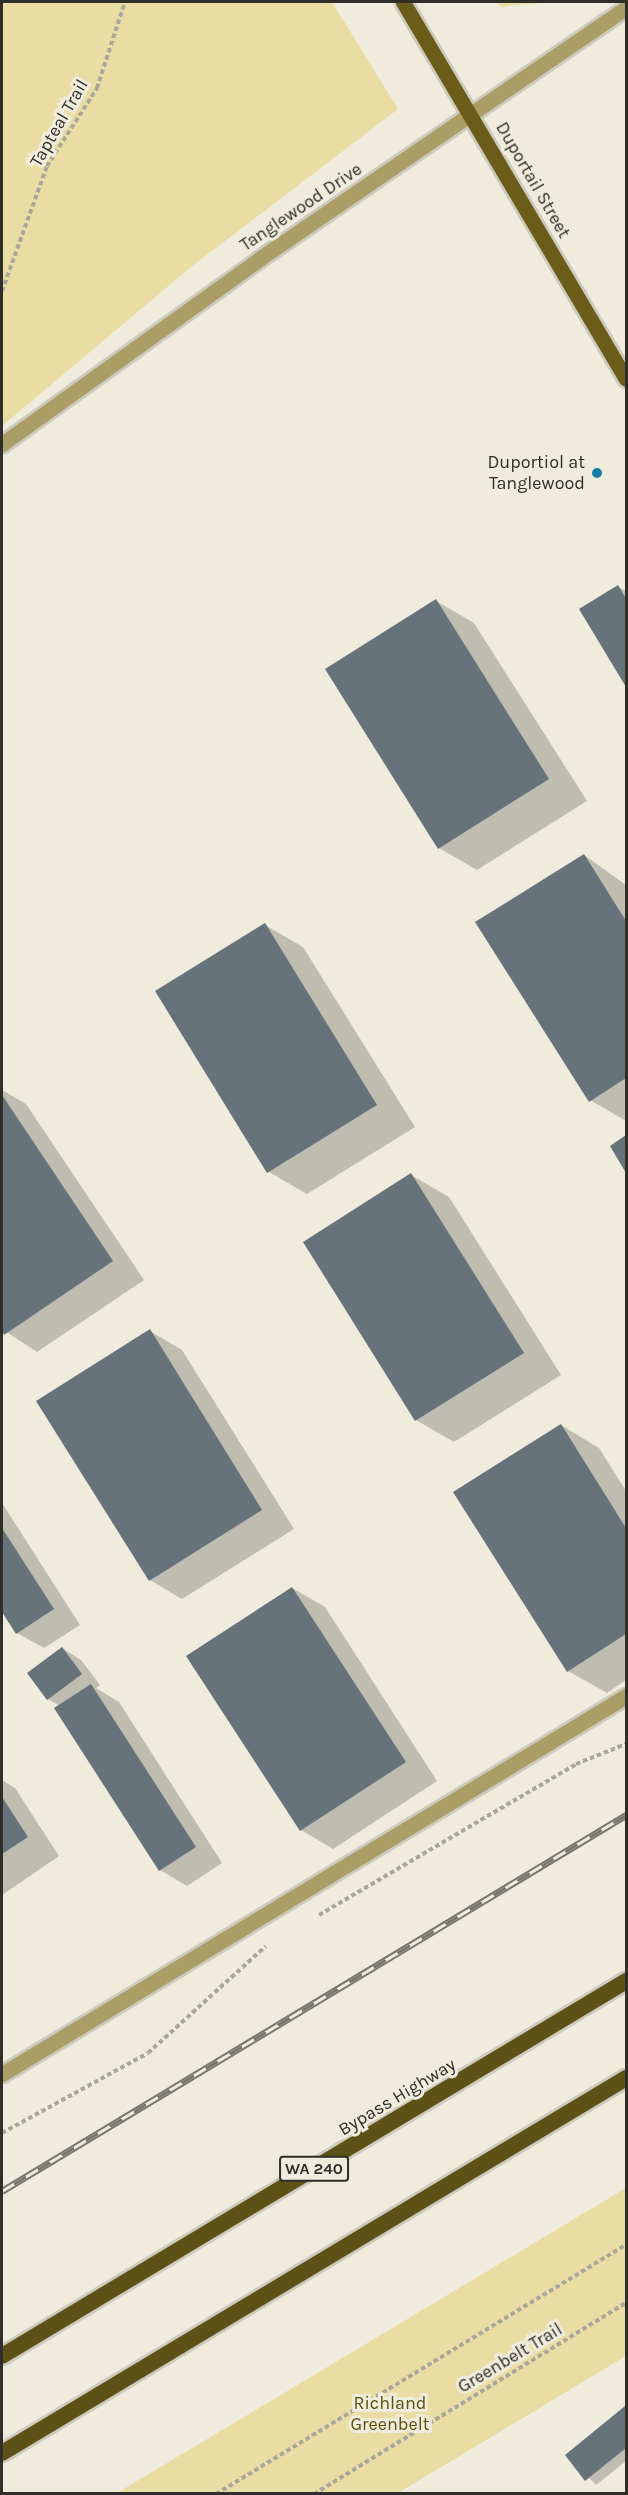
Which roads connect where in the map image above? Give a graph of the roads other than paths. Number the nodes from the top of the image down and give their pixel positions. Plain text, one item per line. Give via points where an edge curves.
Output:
1 (404, 2) edge
2 (627, 8) edge
3 (473, 116) junction
4 (627, 379) edge
5 (2, 444) edge
6 (627, 1696) edge
7 (627, 1981) edge
8 (2, 2074) edge
9 (627, 2078) edge
10 (2, 2356) edge
11 (2, 2453) edge

1 - 3 main road, Duportail Street
2 - 3 street, Tanglewood Drive
3 - 4 main road, Duportail Street
3 - 5 street, Tanglewood Drive via 250,265
6 - 8 street
7 - 10 highway, Bypass Highway / WA 240
9 - 11 highway

